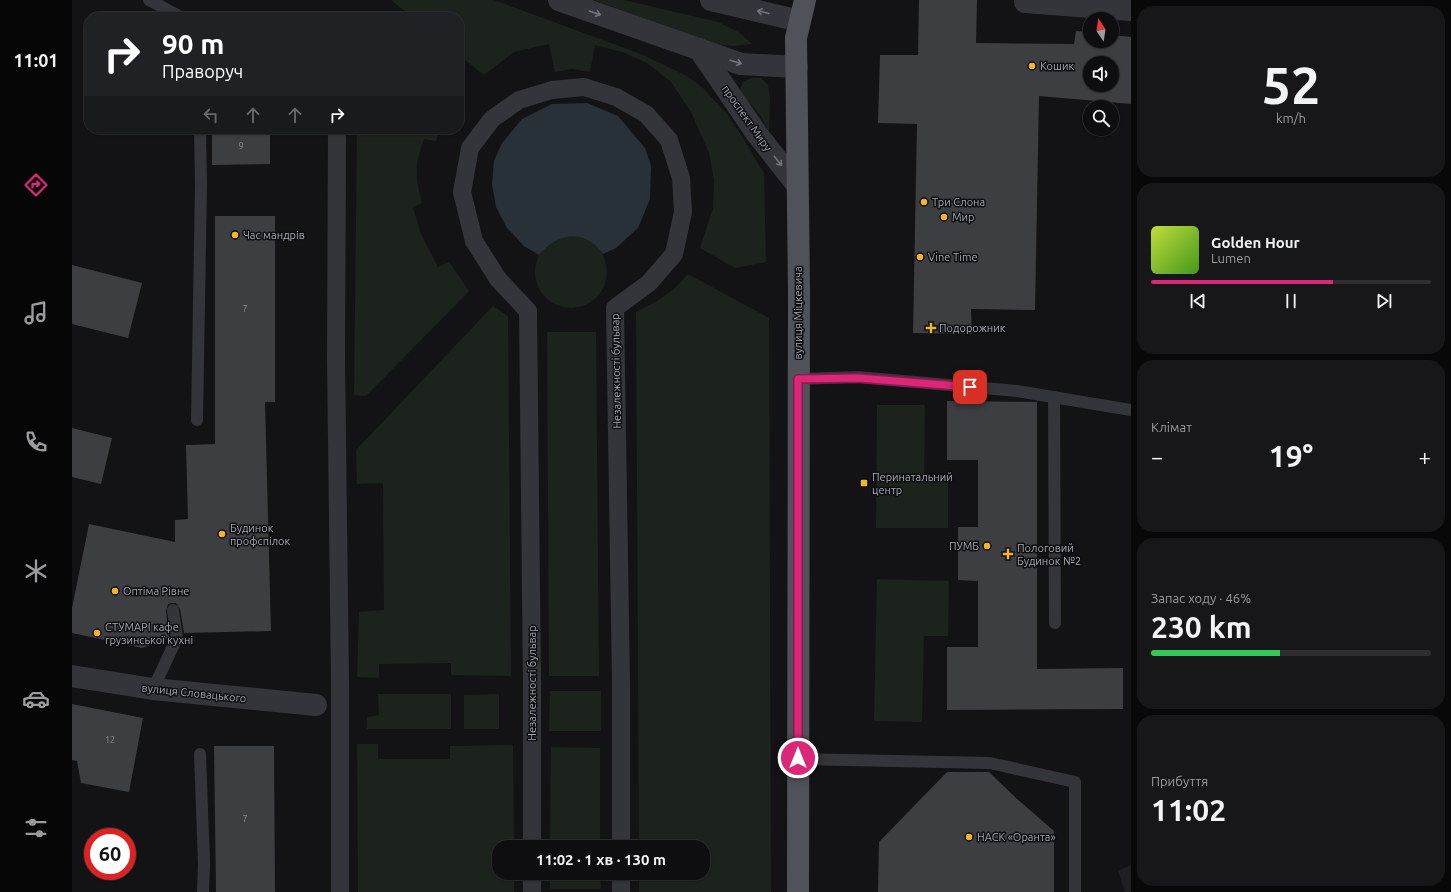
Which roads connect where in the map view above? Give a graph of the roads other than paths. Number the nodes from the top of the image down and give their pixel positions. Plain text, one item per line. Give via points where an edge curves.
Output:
1 (148, 0) edge
2 (559, 0) edge
3 (711, 0) edge
4 (805, 0) edge
5 (1025, 2) dead end
6 (1131, 10) edge
7 (171, 12) edge
8 (800, 21) junction
9 (699, 49) junction
10 (797, 67) junction
11 (200, 134) edge
12 (337, 134) edge
13 (797, 185) junction
14 (798, 379) junction
15 (1054, 397) junction
16 (1131, 410) edge
17 (197, 420) dead end
18 (173, 610) dead end
19 (1054, 623) dead end
20 (72, 676) edge
21 (153, 689) junction
22 (316, 706) dead end
23 (200, 754) dead end
24 (798, 758) junction
25 (532, 840) edge
26 (621, 840) edge
27 (532, 880) edge
28 (621, 880) edge
29 (203, 892) edge
30 (340, 892) edge
31 (532, 892) edge
32 (621, 892) edge
33 (798, 892) edge
34 (1075, 892) edge

1 - 7 lane
2 -> 9 street
8 -> 3 street
4 - 8 main road, вулиця Міцкевича
5 - 6 street
8 - 10 main road, вулиця Міцкевича via 796,38
9 -> 10 street via 741,64
9 -> 13 street, проспект Миру via 757,134
10 - 13 main road, вулиця Міцкевича
11 - 17 lane
12 - 30 street
13 - 14 main road, вулиця Міцкевича
14 - 15 lane via 858,378 1017,391
14 - 24 main road, вулиця Міцкевича
15 - 16 lane
15 - 19 lane
18 - 21 lane via 177,638
20 - 21 street, вулиця Словацького
21 - 22 street, вулиця Словацького
23 - 29 lane
24 - 33 main road, вулиця Міцкевича
24 - 34 lane via 990,763 1075,782
25 - 26 street, Незалежності бульвар via 528,312 498,279 474,241 462,192 470,148 492,119 519,100 552,90 584,87 616,97 646,114 669,140 681,178 683,212 674,254 649,283 615,308
27 - 31 street
28 - 32 street

